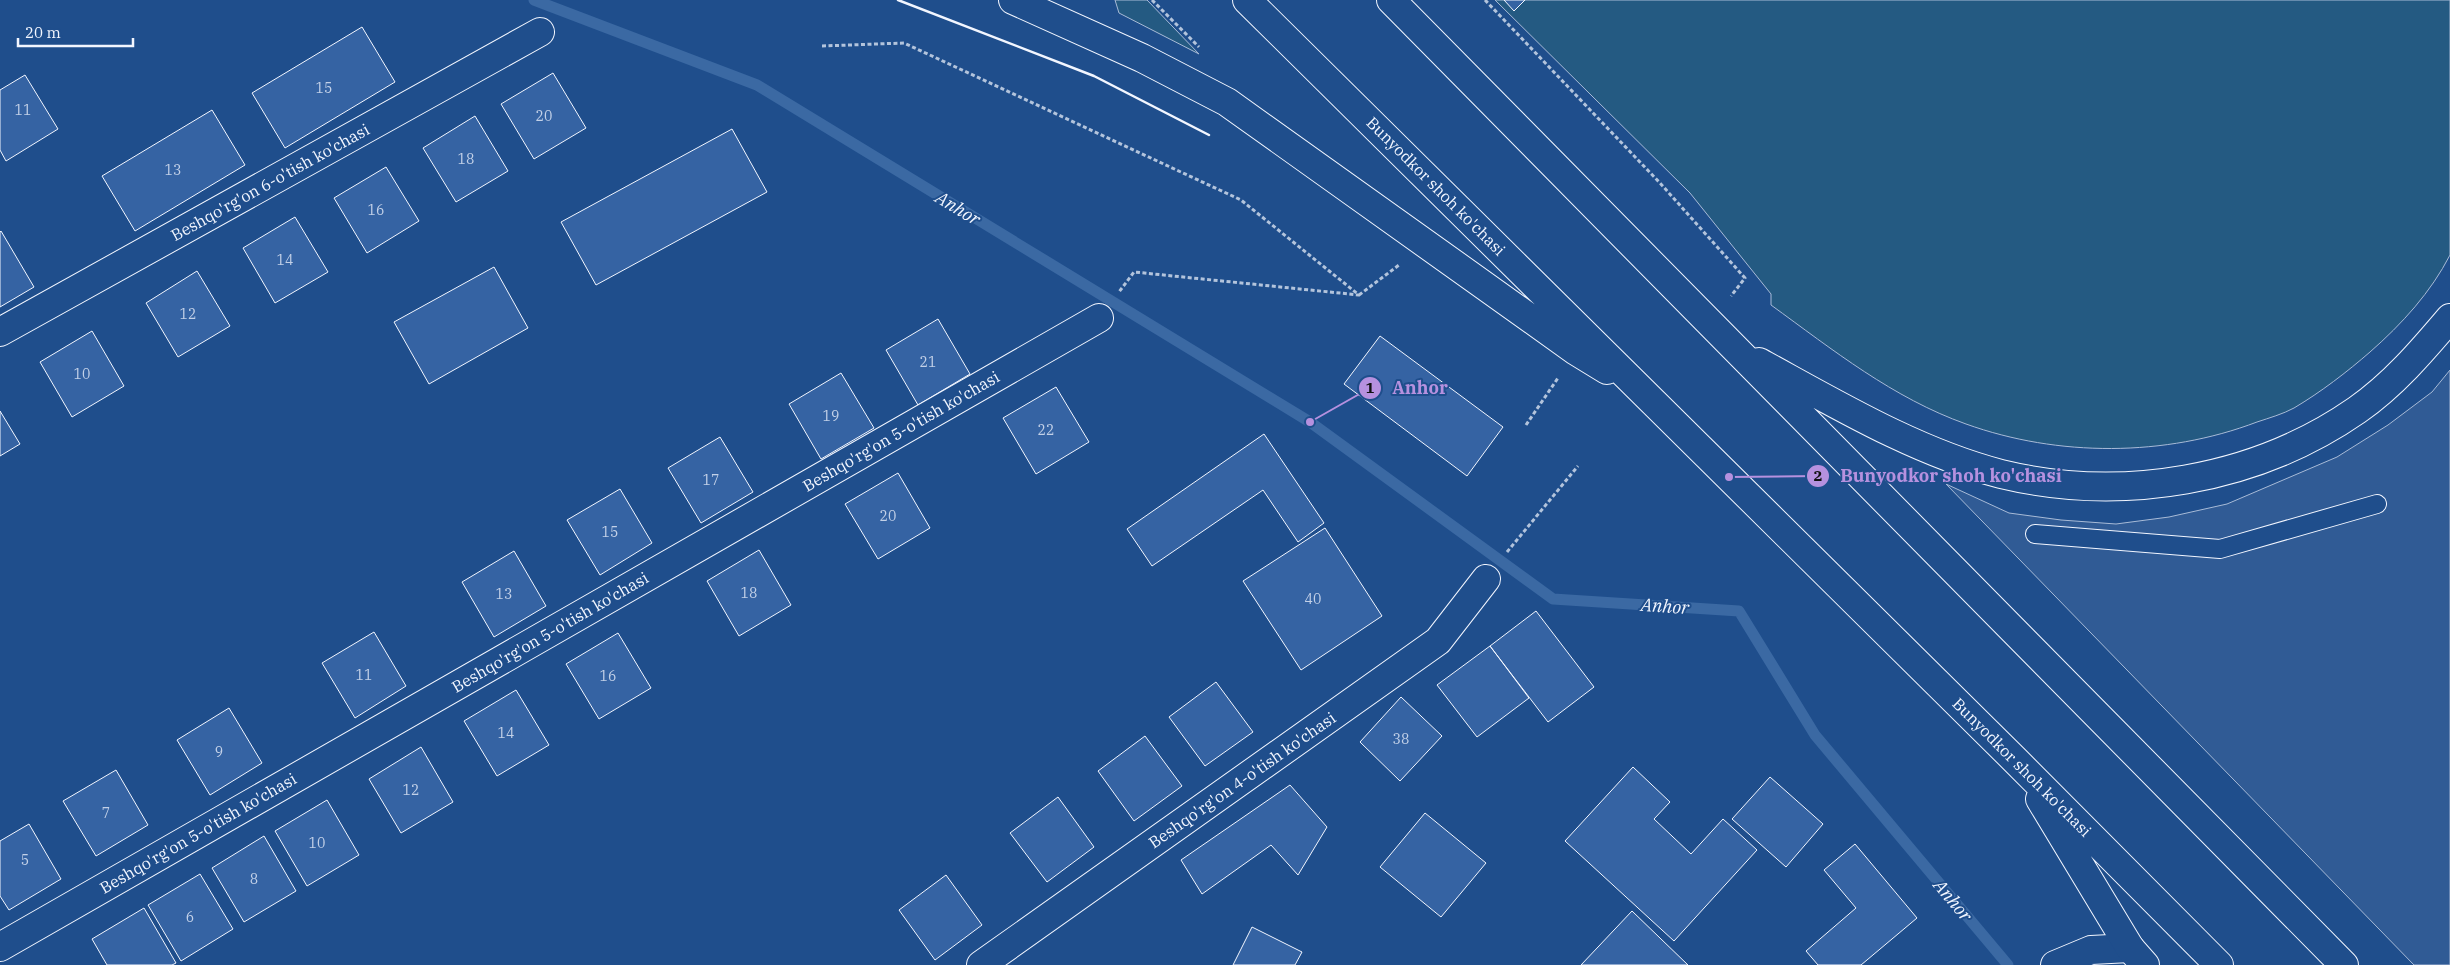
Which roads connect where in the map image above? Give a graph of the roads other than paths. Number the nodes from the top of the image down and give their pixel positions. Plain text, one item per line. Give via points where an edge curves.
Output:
1 (1013, 0) edge
2 (1247, 0) edge
3 (1391, 0) edge
4 (540, 32) dead end
5 (1100, 318) dead end
6 (2450, 318) edge
7 (0, 332) edge
8 (1732, 347) junction
9 (1644, 392) junction
10 (2377, 504) dead end
11 (2035, 534) dead end
12 (1486, 579) road end
13 (2015, 760) junction
14 (0, 946) edge
15 (2138, 956) edge
16 (2060, 963) edge
17 (981, 965) edge
18 (2219, 965) edge
19 (2344, 965) edge

1 - 9 main road via 1142,58 1227,102 1576,352
2 - 9 main road, Bunyodkor shoh ko'chasi
3 - 8 main road
4 - 7 main road, Beshqo'rg'on 6-o'tish ko'chasi
5 - 14 main road, Beshqo'rg'on 5-o'tish ko'chasi
6 - 8 main road via 2391,383 2357,410 2319,433 2213,474 2123,488 2074,485 2001,474 1957,459 1904,438
8 - 19 main road
9 - 13 main road, Bunyodkor shoh ko'chasi
10 - 11 lane via 2220,549
12 - 17 main road, Beshqo'rg'on 4-o'tish ko'chasi via 1438,641
13 - 15 main road
13 - 18 main road, Bunyodkor shoh ko'chasi
15 - 16 main road via 2091,950

